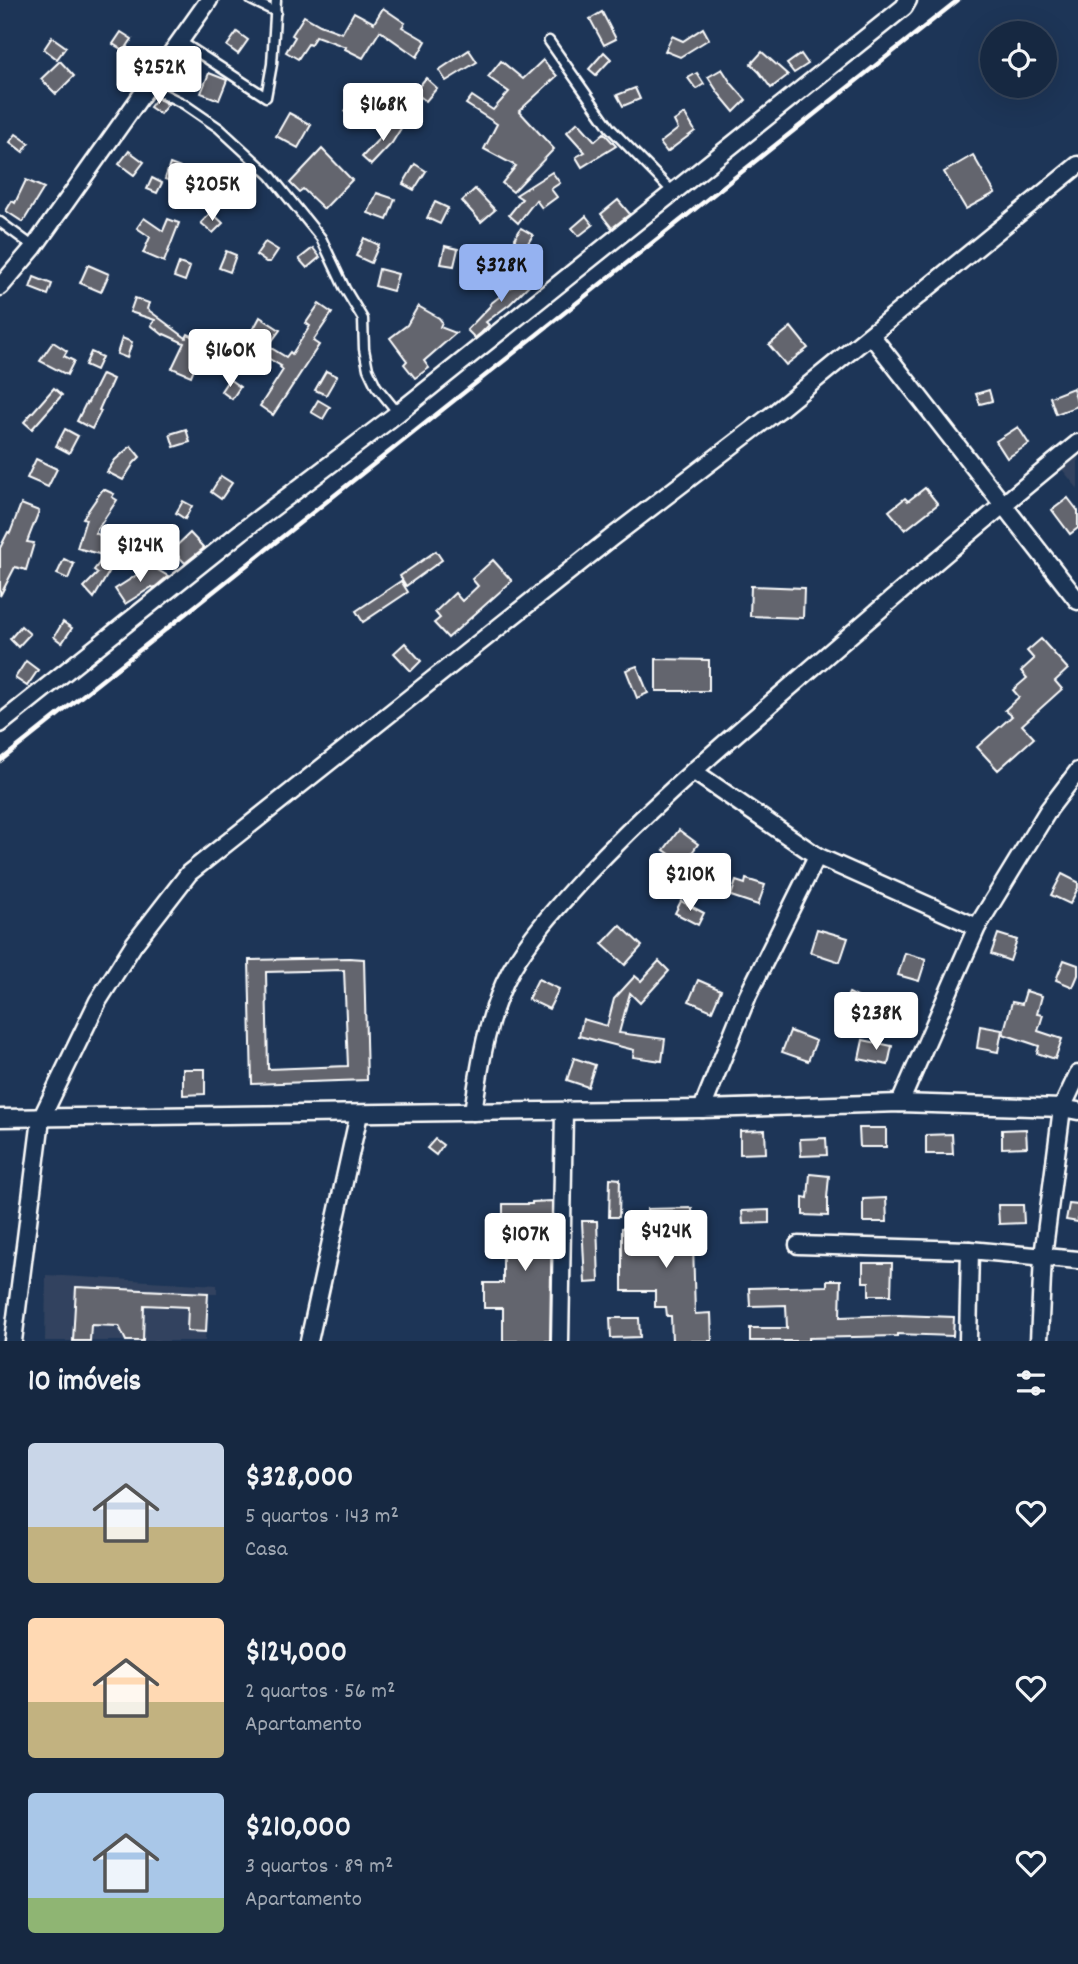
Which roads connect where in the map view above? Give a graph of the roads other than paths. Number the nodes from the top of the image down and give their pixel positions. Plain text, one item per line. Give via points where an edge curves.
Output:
1 (209, 0) edge
2 (251, 0) edge
3 (276, 0) edge
4 (908, 0) edge
5 (276, 12) junction
6 (180, 41) junction
7 (549, 41) dead end
8 (148, 86) junction
9 (1078, 165) edge
10 (673, 192) junction
11 (0, 222) edge
12 (34, 247) junction
13 (0, 287) edge
14 (871, 334) junction
15 (398, 413) junction
16 (1078, 443) edge
17 (1002, 504) junction
18 (1078, 601) edge
19 (0, 724) edge
20 (693, 771) junction
21 (1078, 771) edge
22 (817, 856) junction
23 (977, 928) junction
24 (1078, 1074) edge
25 (900, 1102) junction
26 (702, 1109) junction
27 (1070, 1109) edge
28 (564, 1111) junction
29 (473, 1112) junction
30 (359, 1114) junction
31 (0, 1118) edge
32 (41, 1119) junction
33 (798, 1245) dead end
34 (970, 1250) junction
35 (1043, 1256) junction
36 (1078, 1260) edge
37 (13, 1341) edge
38 (309, 1341) edge
39 (560, 1341) edge
40 (968, 1341) edge
41 (1039, 1341) edge

1 - 6 street
2 - 5 lane
3 - 5 lane
4 - 10 street via 904,8
5 - 6 lane via 266,97
6 - 8 street
7 - 10 lane via 610,128
8 - 12 street
8 - 15 lane via 219,128 270,175 321,238 363,319 368,369
9 - 14 street
10 - 15 street
11 - 12 lane
12 - 13 street
14 - 17 street
14 - 32 street via 190,873 134,944 98,1001
15 - 19 street
16 - 17 street
17 - 18 street
17 - 20 street
20 - 22 street
20 - 29 street via 617,842 548,917 511,970 482,1049
21 - 23 street via 1049,809
22 - 23 street
22 - 26 street via 748,995
23 - 25 street
24 - 27 street
25 - 26 street
25 - 27 street
26 - 28 street
27 - 35 street
28 - 29 street
28 - 39 street
29 - 30 street
30 - 32 street
30 - 38 street
31 - 32 street
32 - 37 street
33 - 34 street
34 - 35 street
34 - 40 street
35 - 36 street
35 - 41 street

